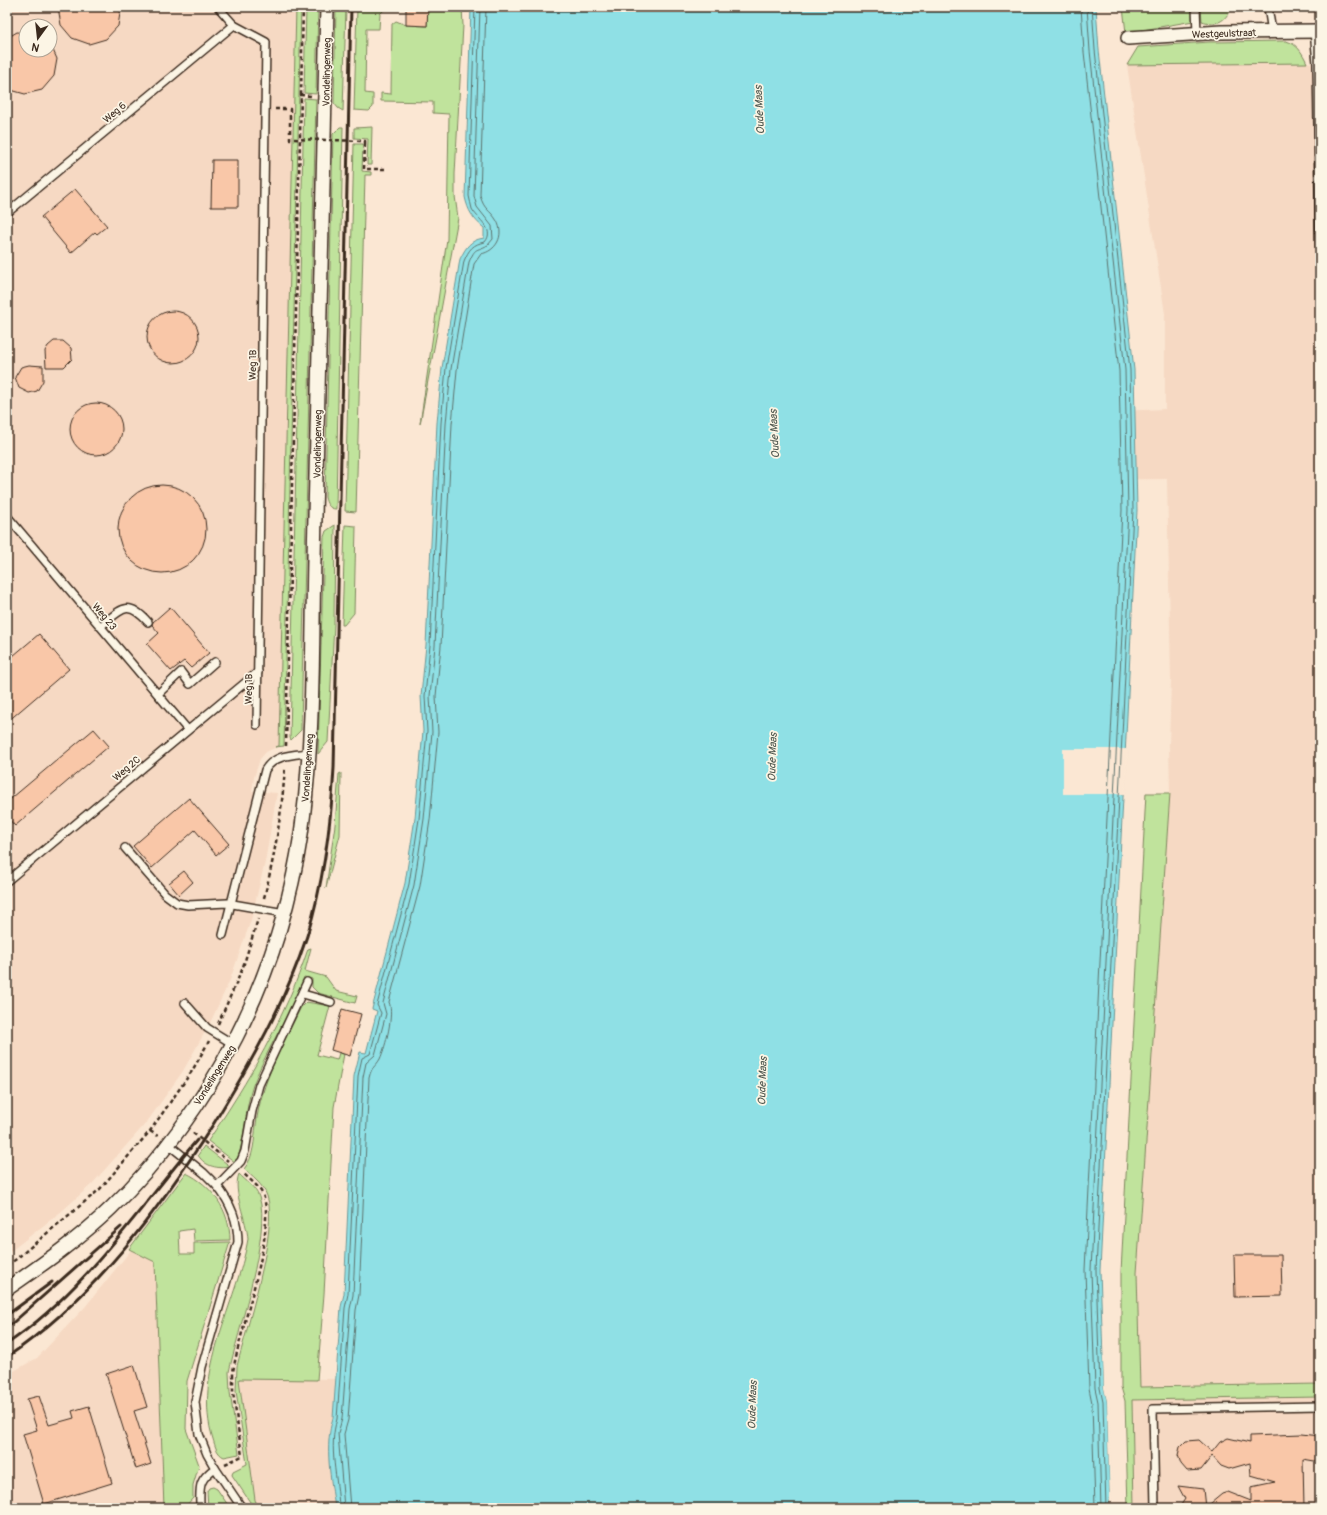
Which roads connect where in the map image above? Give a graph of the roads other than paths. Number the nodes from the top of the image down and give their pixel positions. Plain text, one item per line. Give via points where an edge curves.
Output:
1 (218, 7) edge
2 (327, 7) edge
3 (1196, 7) edge
4 (1268, 7) edge
5 (234, 26) junction
6 (1317, 31) edge
7 (1272, 32) junction
8 (1197, 34) junction
9 (1128, 38) dead end
10 (7, 213) edge
11 (1320, 250) edge
12 (7, 516) edge
13 (148, 622) dead end
14 (101, 626) junction
15 (215, 662) dead end
16 (258, 672) junction
17 (158, 694) junction
18 (257, 725) dead end
19 (187, 729) junction
20 (308, 753) junction
21 (125, 848) dead end
22 (7, 881) edge
23 (232, 904) junction
24 (285, 913) junction
25 (223, 935) dead end
26 (307, 982) dead end
27 (303, 994) junction
28 (332, 1002) dead end
29 (185, 1003) dead end
30 (233, 1044) junction
31 (168, 1144) junction
32 (217, 1186) junction
33 (7, 1290) edge
34 (1320, 1406) edge
35 (215, 1468) junction
36 (200, 1508) edge
37 (242, 1508) edge
38 (1155, 1508) edge

1 - 5 lane
2 - 20 street, Vondelingenweg
3 - 8 lane
4 - 7 lane
5 - 10 lane, Weg 6
5 - 16 lane, Weg 1B via 266,42
6 - 7 street, Westgeulstraat
6 - 11 lane
7 - 8 street, Westgeulstraat
8 - 9 street, Westgeulstraat
12 - 14 lane, Weg 23
13 - 14 lane via 138,611 130,608 122,609
14 - 17 lane, Weg 23
15 - 17 lane via 190,684 181,672
16 - 18 lane, Weg 1B
16 - 19 lane, Weg 2C
17 - 19 lane, Weg 23
19 - 22 lane, Weg 2C
20 - 23 lane via 277,758 269,762
20 - 24 street, Vondelingenweg via 301,834
21 - 23 lane via 171,900 188,905
23 - 24 lane
23 - 25 lane
24 - 30 street, Vondelingenweg via 263,980
26 - 27 lane
27 - 28 lane
27 - 32 lane via 259,1085 241,1161
29 - 30 lane via 207,1028
30 - 31 street, Vondelingenweg via 216,1074
31 - 32 lane
31 - 33 street, Vondelingenweg via 111,1207 62,1251
32 - 35 lane via 234,1213 238,1242 202,1367 195,1402 199,1434
34 - 38 lane via 1153,1409
35 - 36 lane via 201,1482
35 - 37 lane

